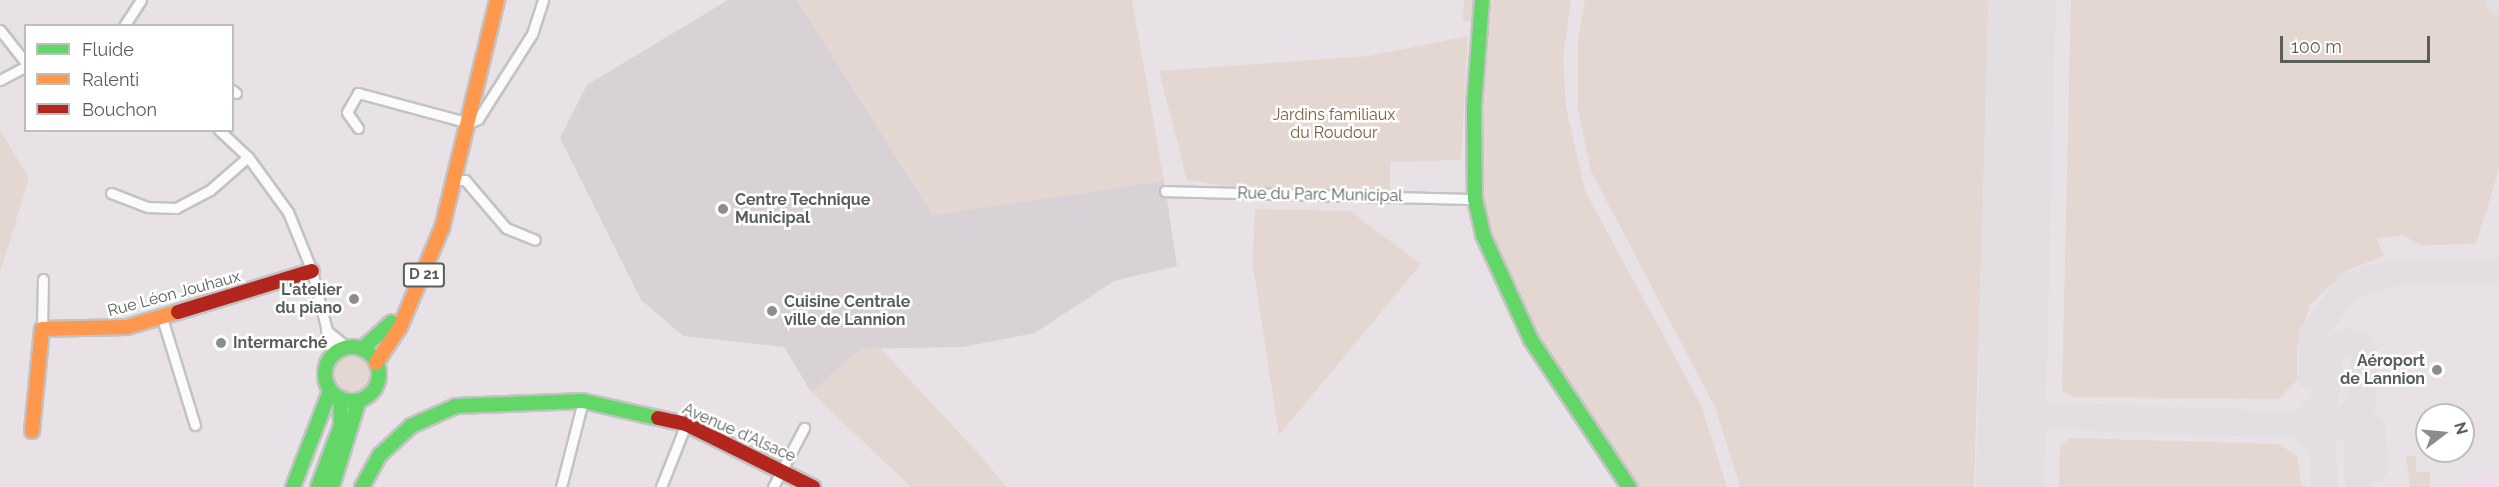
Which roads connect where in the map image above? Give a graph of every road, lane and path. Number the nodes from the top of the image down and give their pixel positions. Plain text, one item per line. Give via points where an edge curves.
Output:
1 (141, 0) edge
2 (497, 0) edge
3 (1482, 0) edge
4 (539, 2) edge
5 (125, 24) edge
6 (0, 30) edge
7 (24, 61) edge
8 (24, 65) edge
9 (0, 80) edge
10 (469, 123) junction
11 (358, 128) dead end
12 (221, 132) edge
13 (248, 157) junction
14 (456, 180) junction
15 (1165, 191) dead end
16 (111, 193) dead end
17 (1475, 199) junction
18 (535, 240) dead end
19 (312, 271) junction
20 (43, 279) dead end
21 (162, 318) junction
22 (324, 328) junction
23 (42, 329) junction
24 (347, 347) junction
25 (362, 349) junction
26 (333, 355) junction
27 (376, 363) junction
28 (335, 394) junction
29 (359, 400) junction
30 (583, 401) junction
31 (686, 424) junction
32 (195, 425) dead end
33 (804, 428) dead end
34 (32, 431) dead end
35 (782, 469) junction
36 (293, 487) edge
37 (318, 487) edge
38 (332, 487) edge
39 (362, 487) edge
40 (561, 487) edge
41 (662, 487) edge
42 (773, 487) edge
43 (813, 487) edge
44 (1629, 487) edge

1 - 5 street
2 - 10 street, D 21
3 - 17 street via 1474,107
4 - 10 street via 532,34 478,119
6 - 7 street
8 - 9 street
10 - 11 street via 358,93 347,112
10 - 14 street, D 21
12 - 13 street
13 - 16 street via 210,190 176,208 148,207
13 - 19 street via 288,212
14 - 18 street via 465,180 506,228
14 - 25 street, D 21 via 394,319 379,339
14 - 27 street, D 21 via 426,272 400,327
15 - 17 street, Rue du Parc Municipal
17 - 44 street via 1501,284 1531,340
19 - 21 street, Rue Léon Jouhaux
19 - 22 street
20 - 23 street
21 - 23 street, Rue Léon Jouhaux via 111,330
21 - 32 street
22 - 24 street
22 - 26 street
23 - 34 street
24 - 25 street
24 - 26 street
25 - 27 street
26 - 28 street via 325,375
27 - 29 street via 375,386
28 - 29 street
28 - 36 street
28 - 37 street via 341,425
29 - 38 street
30 - 31 street, Avenue d'Alsace
30 - 39 street, Avenue d'Alsace via 456,406 411,426 392,443
30 - 40 street
31 - 35 street, Avenue d'Alsace
31 - 41 street
33 - 35 street
35 - 42 street
35 - 43 street, Avenue d'Alsace

